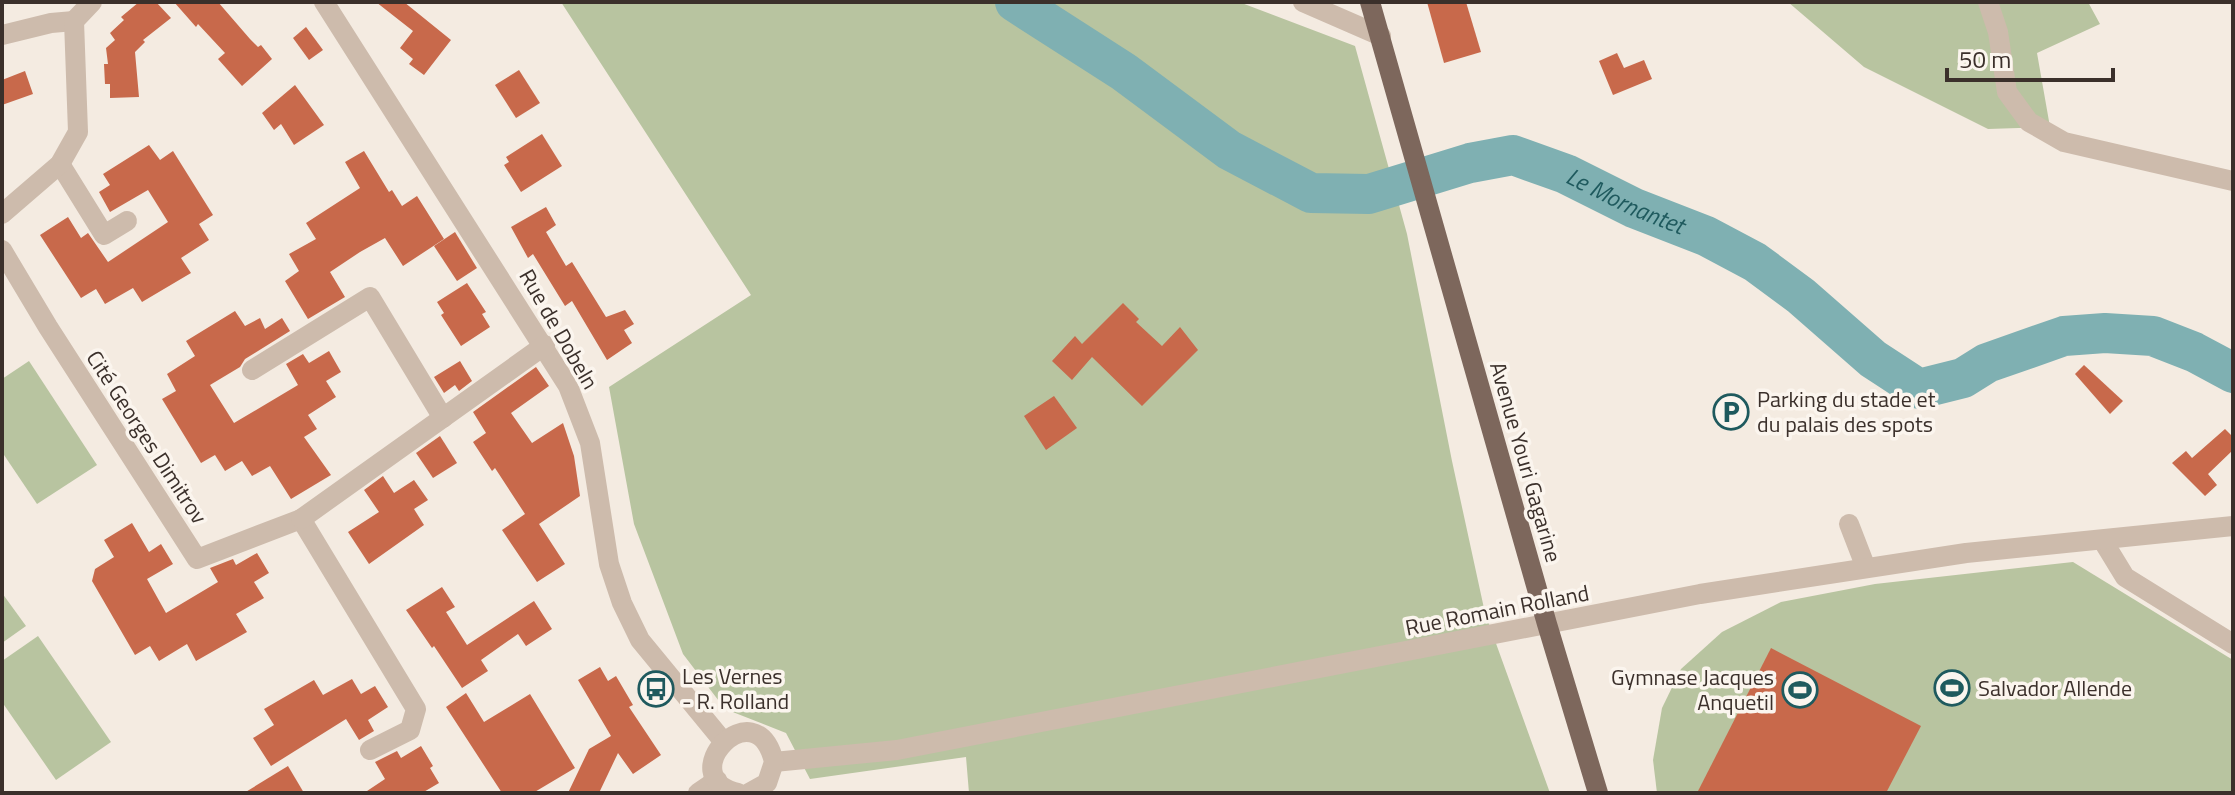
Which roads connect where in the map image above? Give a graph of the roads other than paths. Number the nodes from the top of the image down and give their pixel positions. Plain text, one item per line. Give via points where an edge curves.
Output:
1 (92, 2) edge
2 (324, 2) edge
3 (1303, 2) edge
4 (1370, 2) edge
5 (1988, 2) edge
6 (74, 21) junction
7 (2, 34) edge
8 (1381, 36) junction
9 (60, 164) junction
10 (2233, 181) edge
11 (2, 214) edge
12 (127, 221) dead end
13 (2, 250) edge
14 (545, 345) junction
15 (252, 370) dead end
16 (443, 418) junction
17 (301, 519) junction
18 (1849, 524) dead end
19 (2233, 526) edge
20 (2103, 541) junction
21 (1866, 568) junction
22 (1547, 624) junction
23 (2233, 644) edge
24 (723, 741) junction
25 (370, 750) dead end
26 (774, 762) junction
27 (717, 780) junction
28 (698, 793) edge
29 (738, 793) edge
30 (749, 793) edge
31 (1598, 793) edge

1 - 6 street
2 - 14 street, Rue de Dobeln
3 - 8 street
4 - 8 main road, Avenue Youri Gagarine
5 - 10 street via 2007,92 2029,122 2064,142
6 - 7 street
6 - 9 street via 78,132
8 - 22 main road, Avenue Youri Gagarine
9 - 11 street
9 - 12 street via 104,235
13 - 17 street, Cité Georges Dimitrov via 197,559
14 - 16 street, Cité Georges Dimitrov
14 - 24 street, Rue de Dobeln via 590,443 609,564 622,603 640,640
15 - 16 street via 370,297
16 - 17 street, Cité Georges Dimitrov
17 - 25 street via 416,709 410,730
18 - 21 street
19 - 20 street, Rue Romain Rolland
20 - 21 street, Rue Romain Rolland
20 - 23 street via 2125,577
21 - 22 street, Rue Romain Rolland
22 - 26 street, Rue Romain Rolland via 897,750
22 - 31 main road, Avenue Youri Gagarine
24 - 26 street via 741,733 757,736
24 - 27 street via 713,760
26 - 30 street via 767,783
27 - 28 street
27 - 29 street

